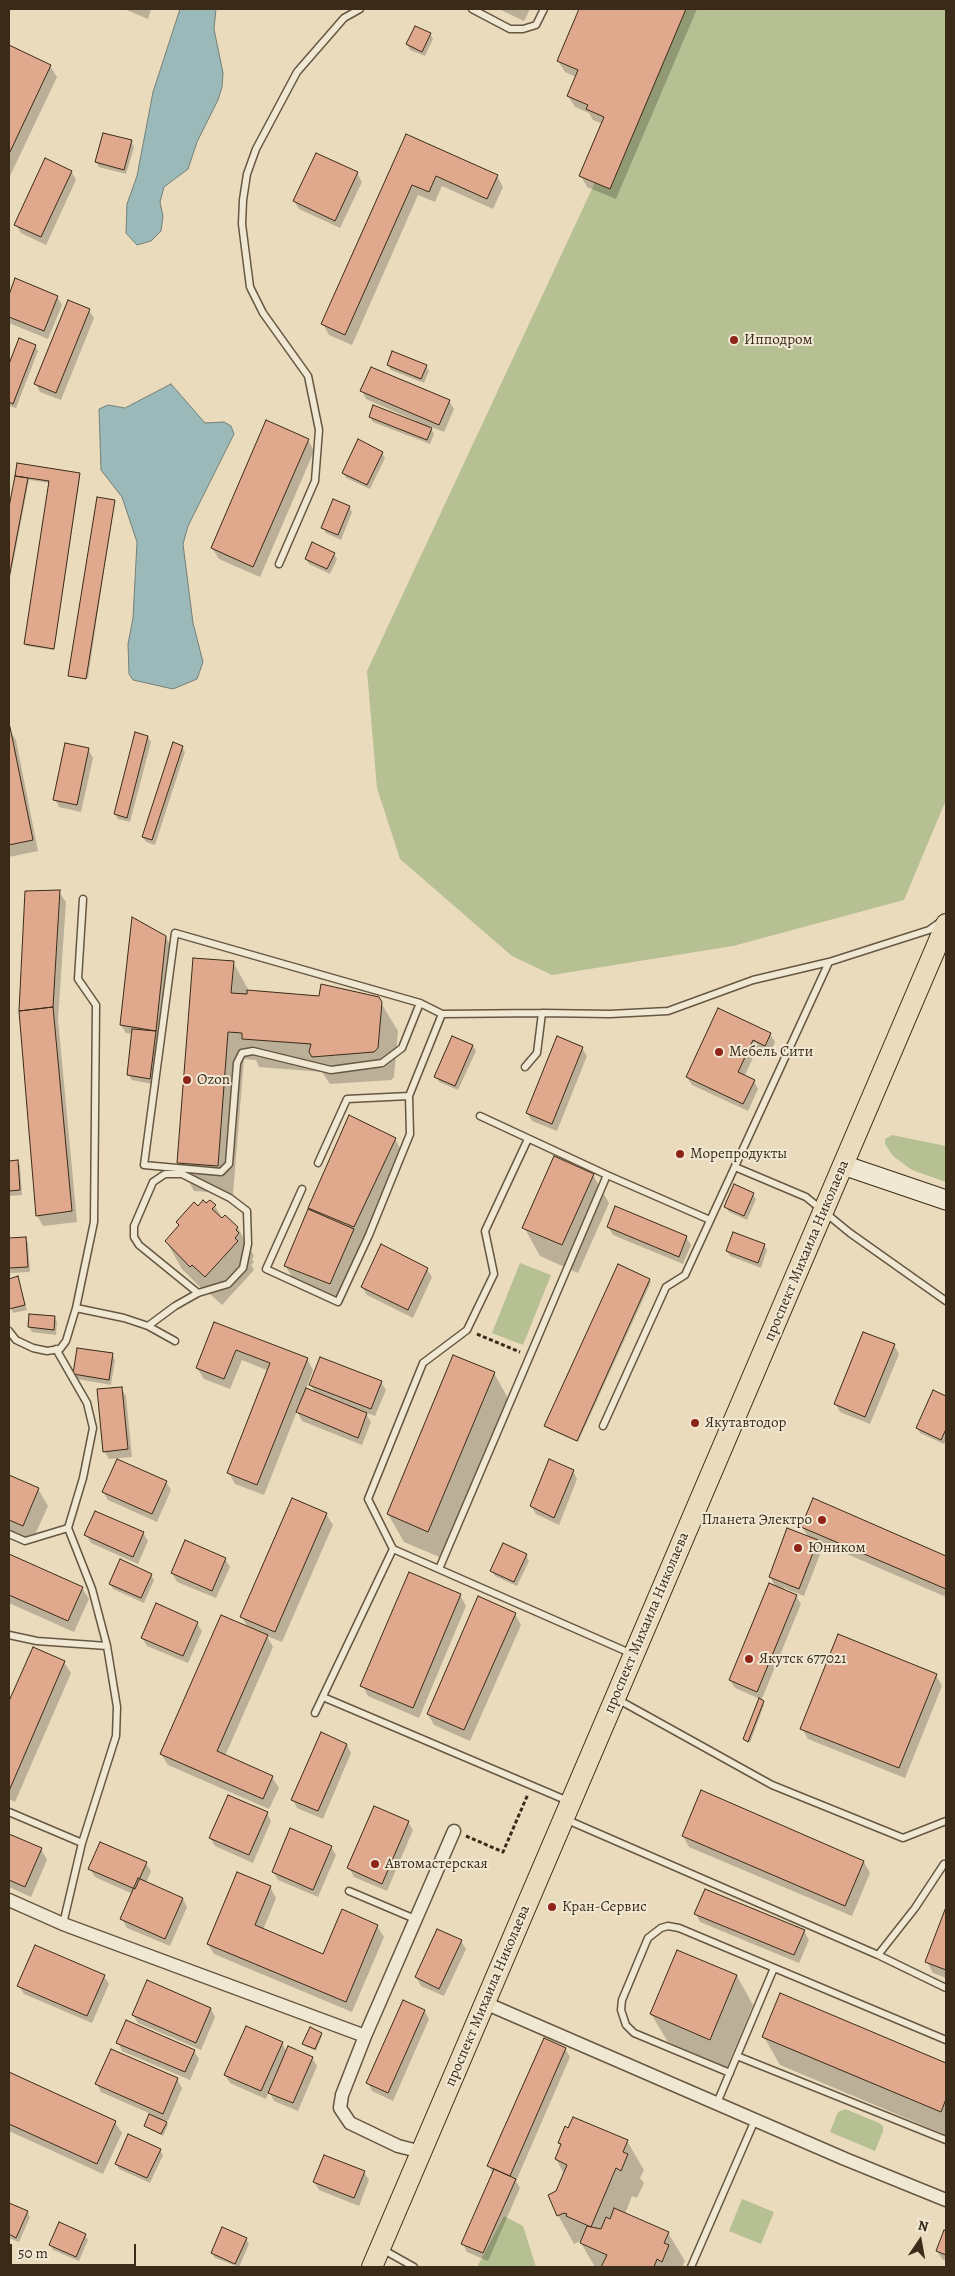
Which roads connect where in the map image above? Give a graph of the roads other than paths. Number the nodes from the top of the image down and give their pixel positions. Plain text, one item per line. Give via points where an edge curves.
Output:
1 (360, 9) edge
2 (472, 9) edge
3 (544, 9) edge
4 (279, 564) dead end
5 (82, 899) dead end
6 (946, 918) edge
7 (946, 924) edge
8 (829, 962) junction
9 (420, 1004) junction
10 (542, 1013) junction
11 (442, 1014) junction
12 (525, 1067) dead end
13 (409, 1096) junction
14 (480, 1116) dead end
15 (528, 1139) junction
16 (318, 1163) dead end
17 (843, 1165) junction
18 (735, 1167) junction
19 (607, 1175) junction
20 (302, 1189) dead end
21 (946, 1200) edge
22 (824, 1211) junction
23 (710, 1220) junction
24 (198, 1293) junction
25 (946, 1301) edge
26 (76, 1308) junction
27 (148, 1326) junction
28 (9, 1331) edge
29 (175, 1341) dead end
30 (56, 1349) junction
31 (603, 1426) dead end
32 (68, 1528) junction
33 (9, 1534) edge
34 (393, 1549) junction
35 (440, 1569) junction
36 (9, 1635) edge
37 (107, 1646) junction
38 (634, 1655) junction
39 (322, 1697) junction
40 (616, 1698) junction
41 (315, 1713) dead end
42 (568, 1810) junction
43 (9, 1812) edge
44 (946, 1821) edge
45 (454, 1831) road end
46 (82, 1843) junction
47 (944, 1864) dead end
48 (349, 1891) dead end
49 (9, 1900) edge
50 (415, 1919) junction
51 (63, 1924) junction
52 (878, 1955) junction
53 (774, 1968) junction
54 (946, 1988) edge
55 (485, 2003) junction
56 (365, 2036) junction
57 (946, 2040) edge
58 (737, 2056) junction
59 (730, 2073) junction
60 (717, 2104) junction
61 (755, 2120) junction
62 (946, 2140) edge
63 (422, 2152) junction
64 (945, 2197) edge
65 (380, 2248) junction
66 (372, 2267) edge
67 (414, 2267) edge
68 (691, 2267) edge

1 - 4 lane via 344,18 297,72 256,149 247,174 243,200 242,224 250,287 263,313 308,376 319,430 315,481
2 - 3 lane via 510,29 536,25
5 - 26 lane via 78,979 96,1005 94,1222
6 - 8 lane via 929,930
7 - 17 main road, проспект Михаила Николаева
8 - 10 lane via 753,980 668,1011
8 - 18 lane
9 - 9 lane via 402,1048 382,1063 331,1070 253,1051 242,1052 237,1063 229,1164 221,1172 144,1165 175,933
9 - 11 lane
10 - 11 lane
10 - 12 lane via 537,1053
11 - 13 lane
13 - 16 lane via 347,1099
13 - 20 lane via 410,1134 338,1302 266,1269
14 - 15 lane
15 - 19 lane
15 - 34 lane via 485,1231 494,1274 467,1330 423,1363 368,1499
17 - 21 street
17 - 22 main road, проспект Михаила Николаева
18 - 22 lane via 806,1197
18 - 23 lane
19 - 23 lane
19 - 35 lane
22 - 25 lane via 850,1234
22 - 38 main road, проспект Михаила Николаева
23 - 31 lane via 685,1275 666,1287
24 - 24 lane via 228,1284 242,1268 248,1244 247,1211 230,1198 182,1174 165,1174 153,1182 134,1226 134,1237 139,1245
24 - 27 lane
26 - 27 lane
26 - 30 lane via 66,1341
27 - 29 lane
28 - 30 lane via 16,1340 33,1348
30 - 32 lane via 87,1402 93,1428
32 - 33 lane via 25,1542
32 - 37 lane via 92,1589
34 - 35 lane
34 - 39 lane
35 - 38 lane
36 - 37 lane via 36,1641
37 - 46 lane via 117,1707 116,1736
38 - 40 main road, проспект Михаила Николаева
39 - 41 lane
39 - 42 lane via 532,1786
40 - 42 main road, проспект Михаила Николаева
40 - 44 lane via 772,1785 903,1838
42 - 52 lane
42 - 55 main road, проспект Михаила Николаева
43 - 46 lane
45 - 50 street
46 - 51 lane
47 - 52 lane
48 - 50 lane
49 - 51 street
50 - 56 street
51 - 56 street
52 - 54 lane
53 - 57 lane
53 - 58 lane
53 - 59 lane via 668,1926 648,1938 622,2000 622,2017 634,2033
55 - 60 street
55 - 63 main road, проспект Михаила Николаева
56 - 63 street via 340,2108 350,2123 398,2146
58 - 59 lane
58 - 62 lane
59 - 60 lane
60 - 61 street
61 - 64 street
61 - 68 lane
63 - 65 main road, проспект Михаила Николаева
65 - 66 main road, проспект Михаила Николаева
65 - 67 lane

